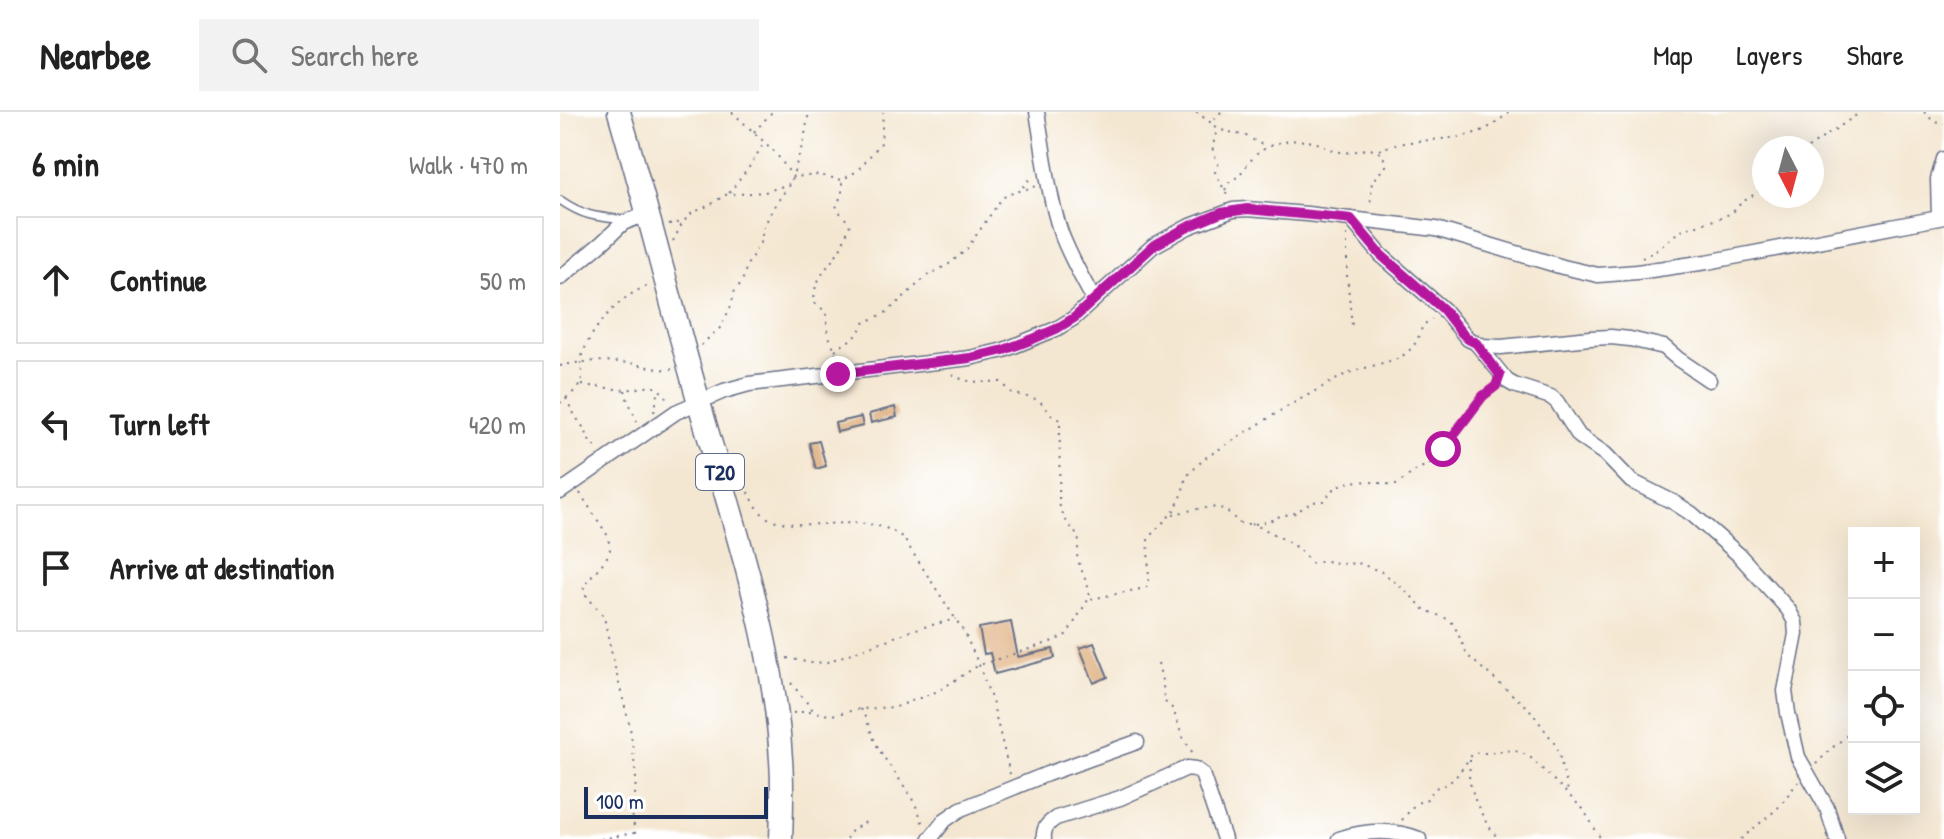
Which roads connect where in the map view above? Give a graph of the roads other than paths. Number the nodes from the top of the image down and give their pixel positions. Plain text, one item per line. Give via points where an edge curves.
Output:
1 (619, 112) edge
2 (1037, 112) edge
3 (1944, 159) edge
4 (560, 200) edge
5 (1941, 217) edge
6 (639, 218) junction
7 (1347, 219) junction
8 (560, 278) edge
9 (1094, 300) junction
10 (1476, 343) junction
11 (1709, 380) dead end
12 (699, 401) junction
13 (560, 492) edge
14 (1137, 742) dead end
15 (926, 835) edge
16 (781, 839) edge
17 (1044, 839) edge
18 (1224, 839) edge
19 (1339, 839) edge
20 (1419, 839) edge
21 (1837, 839) edge

1 - 6 main road, T20
2 - 9 street via 1062,234
3 - 5 street via 1938,179
4 - 6 lane via 599,218
5 - 7 street via 1707,262 1598,275 1436,229
6 - 8 street via 623,223
6 - 12 main road, T20
7 - 9 street via 1233,210 1153,246
7 - 10 street
9 - 12 street via 1056,329 992,352 749,384
10 - 11 street via 1490,348 1630,339 1664,347
10 - 21 street via 1500,375 1557,402 1579,436 1631,481 1692,514 1758,573 1788,609 1796,634 1785,701 1798,757 1827,808
12 - 13 street
12 - 16 main road, T20 via 768,665 781,759
14 - 15 street via 1013,786 961,809
17 - 18 street via 1044,829 1056,818 1139,791 1187,768 1202,774
19 - 20 street via 1376,831

